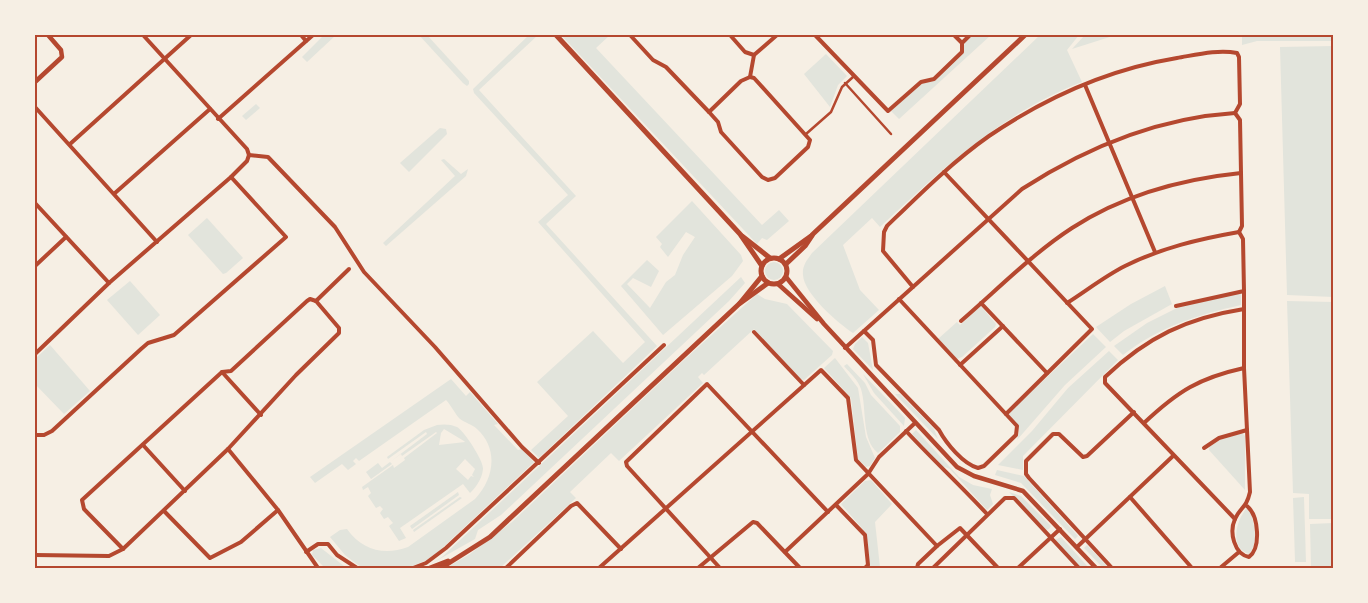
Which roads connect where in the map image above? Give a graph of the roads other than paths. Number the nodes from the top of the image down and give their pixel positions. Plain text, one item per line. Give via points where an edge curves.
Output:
1 (48, 35) edge
2 (143, 35) edge
3 (191, 35) edge
4 (301, 35) edge
5 (313, 35) edge
6 (556, 35) edge
7 (630, 35) edge
8 (730, 35) edge
9 (777, 35) edge
10 (815, 35) edge
11 (954, 35) edge
12 (970, 35) edge
13 (1025, 35) edge
14 (306, 41) junction
15 (962, 43) junction
16 (754, 54) junction
17 (164, 59) junction
18 (750, 77) junction
19 (853, 77) junction
20 (35, 82) edge
21 (844, 83) junction
22 (1085, 85) junction
23 (35, 107) edge
24 (210, 110) junction
25 (709, 112) junction
26 (1235, 113) junction
27 (218, 119) junction
28 (806, 134) junction
29 (891, 134) dead end
30 (1110, 141) junction
31 (70, 144) junction
32 (249, 155) junction
33 (944, 172) junction
34 (1241, 173) junction
35 (231, 177) junction
36 (115, 193) junction
37 (1133, 198) junction
38 (35, 203) edge
39 (989, 219) junction
40 (1239, 232) junction
41 (740, 234) junction
42 (814, 234) junction
43 (66, 237) junction
44 (157, 242) junction
45 (1155, 252) junction
46 (770, 258) junction
47 (779, 258) junction
48 (1029, 262) junction
49 (786, 264) junction
50 (35, 266) edge
51 (762, 266) junction
52 (349, 269) dead end
53 (762, 276) junction
54 (786, 277) junction
55 (768, 283) junction
56 (109, 284) junction
57 (778, 284) junction
58 (913, 287) junction
59 (1244, 291) junction
60 (899, 299) junction
61 (316, 301) junction
62 (981, 303) junction
63 (1067, 303) junction
64 (739, 304) junction
65 (1176, 306) dead end
66 (1244, 310) junction
67 (961, 321) dead end
68 (824, 324) junction
69 (1003, 326) junction
70 (864, 331) junction
71 (754, 332) dead end
72 (664, 345) dead end
73 (845, 348) junction
74 (35, 354) edge
75 (960, 365) junction
76 (1244, 368) junction
77 (222, 372) junction
78 (1047, 373) junction
79 (804, 385) junction
80 (1134, 412) junction
81 (261, 414) junction
82 (1006, 414) junction
83 (916, 423) junction
84 (1144, 423) junction
85 (1248, 430) junction
86 (753, 431) junction
87 (906, 431) junction
88 (35, 435) edge
89 (143, 445) junction
90 (1204, 448) dead end
91 (228, 449) junction
92 (1173, 456) junction
93 (539, 463) junction
94 (868, 474) junction
95 (185, 491) junction
96 (1130, 498) junction
97 (836, 504) junction
98 (1247, 506) junction
99 (666, 509) junction
100 (278, 510) junction
101 (164, 511) junction
102 (828, 512) junction
103 (988, 514) junction
104 (1235, 519) junction
105 (1060, 529) junction
106 (967, 534) junction
107 (1050, 538) junction
108 (1085, 539) junction
109 (936, 546) junction
110 (1077, 548) junction
111 (124, 549) junction
112 (621, 549) junction
113 (306, 552) junction
114 (784, 552) junction
115 (1239, 552) junction
116 (35, 555) edge
117 (1249, 557) junction
118 (453, 559) junction
119 (712, 559) junction
120 (312, 560) junction
121 (1251, 563) dead end
122 (313, 568) edge
123 (318, 568) edge
124 (357, 568) edge
125 (413, 568) edge
126 (430, 568) edge
127 (441, 568) edge
128 (506, 568) edge
129 (599, 568) edge
130 (698, 568) edge
131 (720, 568) edge
132 (800, 568) edge
133 (865, 568) edge
134 (918, 568) edge
135 (933, 568) edge
136 (998, 568) edge
137 (1018, 568) edge
138 (1079, 568) edge
139 (1096, 568) edge
140 (1112, 568) edge
141 (1192, 568) edge
142 (1220, 568) edge

1 - 20 street via 61,50 62,57
2 - 17 street
3 - 17 street
4 - 14 street
5 - 14 street
6 - 41 main road
7 - 25 street
8 - 16 street via 745,52
9 - 16 street
10 - 19 street
11 - 15 street
12 - 15 street
13 - 42 main road
14 - 27 street
15 - 19 street via 962,52 934,78 921,82 888,111
16 - 18 street
17 - 24 street
17 - 31 street
18 - 25 street via 741,81
18 - 28 street
19 - 21 street
21 - 28 street via 831,112
21 - 29 street
22 - 26 street via 1155,62 1230,51 1239,57 1240,104
22 - 30 street
22 - 33 street via 1030,110 988,137
23 - 31 street
24 - 27 street
24 - 36 street
25 - 28 street via 718,122 721,132 768,180 775,178 808,147 810,140
26 - 30 street via 1206,115 1156,126
26 - 34 street via 1240,120
27 - 32 street
30 - 37 street
30 - 39 street via 1055,168 1022,189
31 - 36 street
32 - 35 street
32 - 93 street via 268,157 335,227 364,272
33 - 39 street
33 - 58 street via 886,226 884,232 885,256
34 - 37 street via 1207,176
34 - 40 street via 1242,226
35 - 44 street
35 - 88 street via 286,237 174,335 148,344 52,431
36 - 44 street
37 - 45 street
37 - 48 street via 1072,228
38 - 43 street
39 - 48 street
39 - 58 street
40 - 45 street
40 - 59 street via 1243,239
41 - 46 main road
41 - 51 main road
42 - 47 main road
42 - 49 main road
43 - 50 street
43 - 56 street
44 - 56 street
45 - 63 street via 1124,266
46 - 47 main road
46 - 51 main road
47 - 49 main road
48 - 62 street
48 - 63 street
49 - 54 main road
51 - 53 main road
52 - 61 street
53 - 55 main road
53 - 64 main road
54 - 57 main road
54 - 68 street
55 - 57 main road
55 - 64 main road
56 - 74 street
57 - 68 street
58 - 60 street
59 - 65 street
59 - 66 street
60 - 70 street
60 - 75 street
61 - 77 street via 306,301 231,371
61 - 81 street via 339,328 339,333
62 - 67 street
62 - 69 street
63 - 78 street via 1092,329
64 - 118 main road via 490,537
66 - 76 street
66 - 80 street via 1213,314 1172,328 1122,361 1105,377 1106,383
68 - 73 street
69 - 75 street
69 - 78 street
70 - 73 street
70 - 82 street via 873,340 876,364 972,466 984,466 1016,435 1017,426
71 - 79 street
72 - 93 street
73 - 83 street
75 - 82 street
76 - 84 street via 1187,387
76 - 85 street
77 - 81 street
77 - 89 street
78 - 82 street
79 - 86 street
79 - 94 street via 821,370 848,398 856,460
80 - 84 street
80 - 108 street via 1087,456 1083,457 1059,434 1053,434 1026,461 1026,474
81 - 91 street
83 - 87 street
83 - 105 street via 957,467 974,476 1023,491
84 - 92 street
85 - 90 street via 1219,438
85 - 98 street
86 - 99 street
86 - 99 street via 707,384 626,462
86 - 102 street
87 - 94 street via 879,457
87 - 103 street
89 - 95 street
89 - 111 street via 82,500 81,506
91 - 95 street
91 - 100 street
92 - 96 street
92 - 104 street
93 - 125 street via 446,548
94 - 97 street
94 - 109 street
95 - 101 street
96 - 108 street
96 - 141 street
97 - 102 street
97 - 133 street via 865,536 868,564
98 - 104 street
98 - 117 street via 1254,515 1256,526 1254,551
99 - 112 street
99 - 119 street
100 - 101 street via 241,542 210,558
100 - 113 street
101 - 111 street
102 - 114 street
103 - 106 street
103 - 107 street via 1005,498 1014,498
104 - 115 street via 1232,533
105 - 107 street
105 - 110 street
106 - 109 street via 960,528 956,529
106 - 135 street
106 - 136 street
107 - 137 street
107 - 138 street
108 - 110 street
108 - 140 street
109 - 134 street via 918,564
110 - 139 street
111 - 116 street via 108,556
112 - 128 street via 577,503
112 - 129 street
113 - 120 street
113 - 124 street via 318,544 328,544
114 - 119 street via 757,523 752,522
114 - 132 street
115 - 117 street
115 - 142 street
117 - 121 street
118 - 126 main road
118 - 127 main road
119 - 130 street
119 - 131 street
120 - 122 street
120 - 123 street

